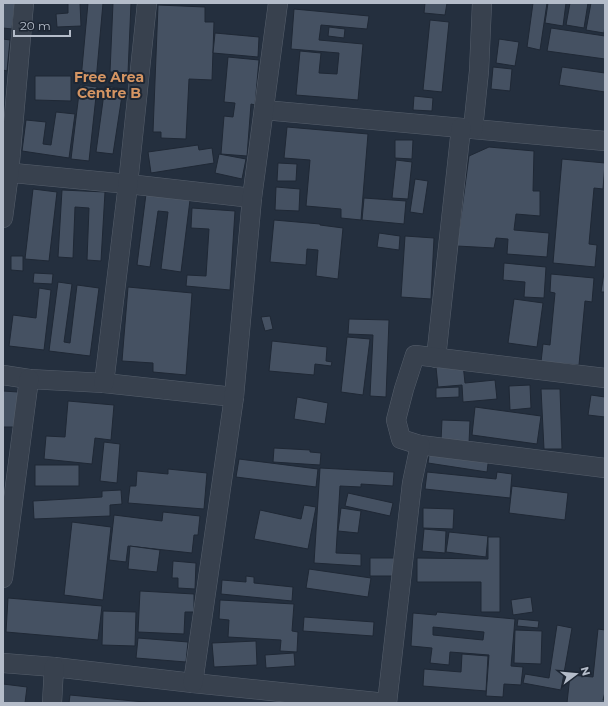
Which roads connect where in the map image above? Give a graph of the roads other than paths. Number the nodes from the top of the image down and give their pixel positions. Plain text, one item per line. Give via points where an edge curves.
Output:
1 (24, 3) edge
2 (148, 3) edge
3 (278, 3) edge
4 (482, 3) edge
5 (264, 110) junction
6 (467, 129) junction
7 (605, 141) edge
8 (6, 172) edge
9 (128, 184) junction
10 (252, 198) junction
11 (3, 218) edge
12 (436, 358) junction
13 (3, 376) edge
14 (605, 378) edge
15 (29, 379) junction
16 (104, 383) junction
17 (234, 397) junction
18 (420, 445) junction
19 (605, 468) edge
20 (3, 578) edge
21 (3, 663) edge
22 (54, 667) junction
23 (193, 683) junction
24 (277, 697) edge
25 (52, 703) edge
26 (387, 703) edge

1 - 8 street
2 - 9 street
3 - 5 street
4 - 6 street via 479,71
5 - 6 street
5 - 10 street
6 - 7 street
6 - 12 street
8 - 9 street
8 - 11 street
9 - 10 street
9 - 16 street
10 - 17 street
12 - 14 street
12 - 18 street via 415,355 396,420 401,440
13 - 15 street
15 - 16 street
15 - 20 street
16 - 17 street
17 - 23 street
18 - 19 street
18 - 26 street via 412,483
21 - 22 street
22 - 23 street
22 - 25 street
23 - 24 street
24 - 26 street

